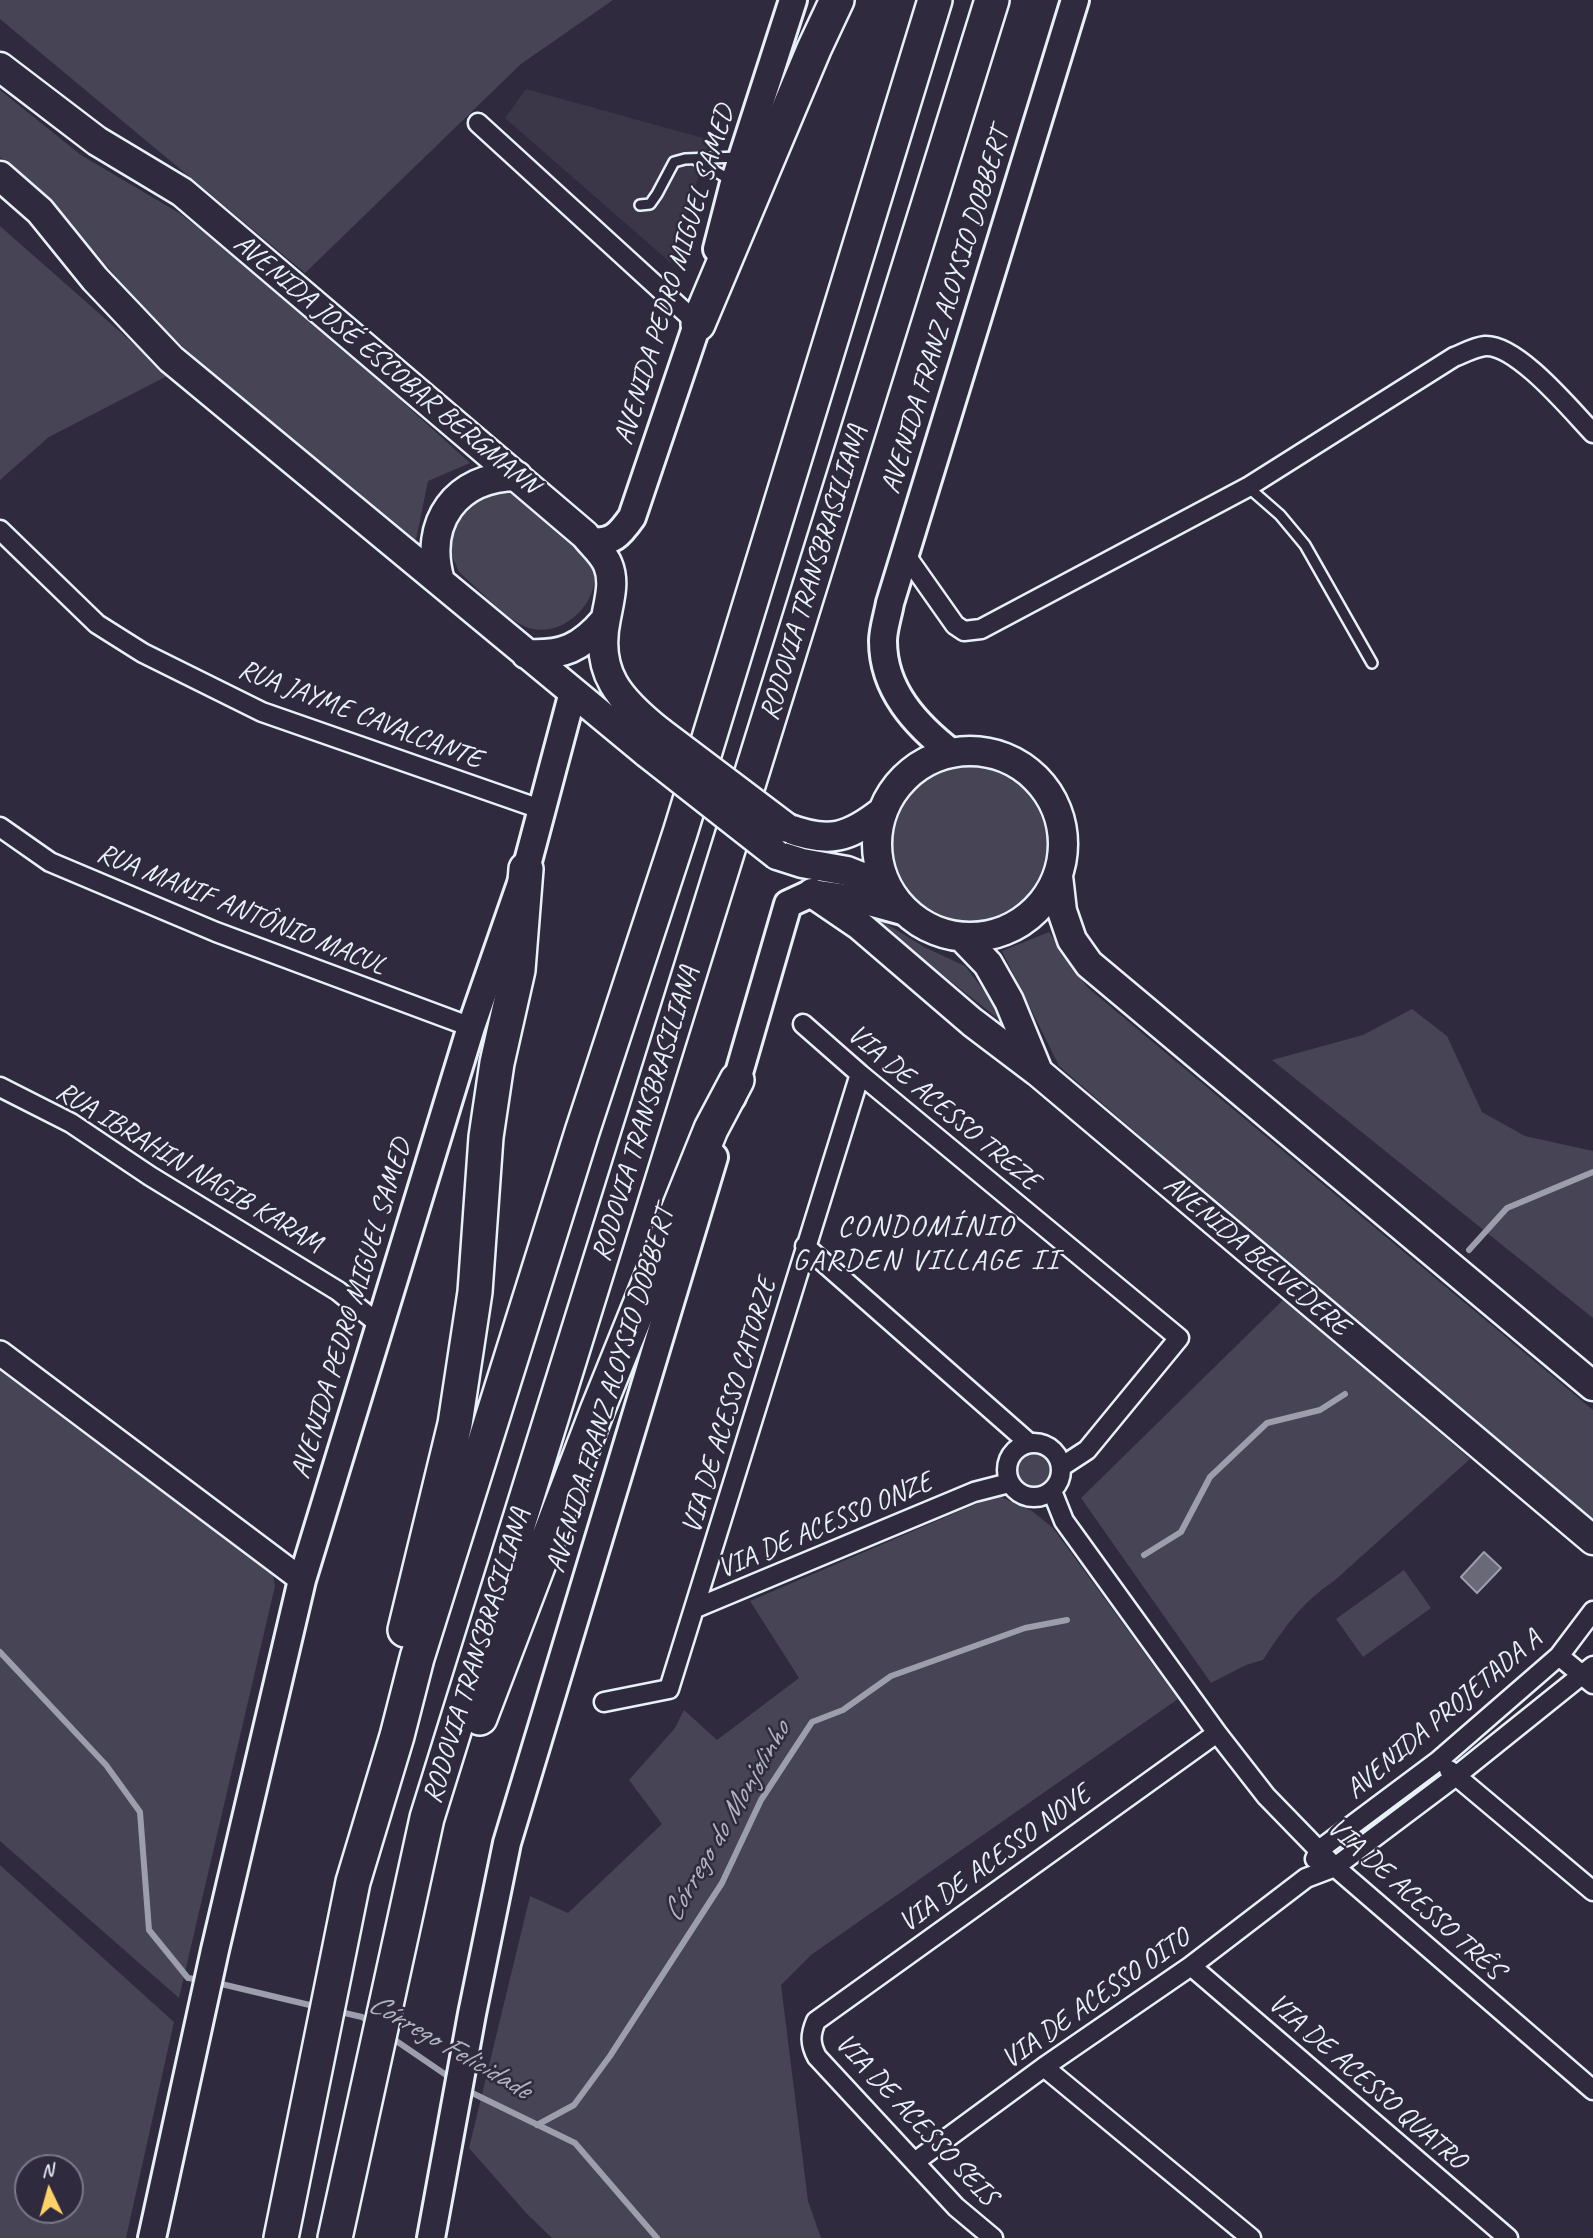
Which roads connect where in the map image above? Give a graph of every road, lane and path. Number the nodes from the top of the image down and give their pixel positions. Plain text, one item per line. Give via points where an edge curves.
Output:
1 (793, 0) edge
2 (837, 0) edge
3 (935, 0) edge
4 (992, 0) edge
5 (1074, 0) edge
6 (0, 67) edge
7 (478, 123) dead end
8 (743, 157) junction
9 (694, 159) junction
10 (0, 176) edge
11 (734, 183) junction
12 (640, 205) dead end
13 (698, 324) junction
14 (1593, 433) edge
15 (517, 476) junction
16 (1248, 487) junction
17 (0, 530) edge
18 (590, 541) junction
19 (905, 554) junction
20 (440, 580) junction
21 (605, 620) junction
22 (526, 654) junction
23 (1372, 663) dead end
24 (573, 692) junction
25 (653, 742) junction
26 (952, 753) junction
27 (543, 810) junction
28 (883, 811) junction
29 (0, 827) edge
30 (526, 869) junction
31 (1058, 876) junction
32 (887, 887) junction
33 (813, 893) junction
34 (906, 912) junction
35 (962, 937) junction
36 (803, 1024) dead end
37 (471, 1027) junction
38 (1038, 1072) junction
39 (860, 1074) junction
40 (737, 1080) junction
41 (0, 1087) edge
42 (805, 1246) junction
43 (380, 1325) junction
44 (0, 1353) edge
45 (1593, 1386) edge
46 (1022, 1446) junction
47 (1058, 1460) junction
48 (1008, 1475) junction
49 (1044, 1494) junction
50 (1593, 1540) edge
51 (302, 1580) junction
52 (696, 1608) junction
53 (1593, 1611) edge
54 (1559, 1656) junction
55 (1590, 1675) edge
56 (604, 1702) dead end
57 (1217, 1733) junction
58 (1438, 1761) junction
59 (1456, 1776) junction
60 (427, 1818) junction
61 (371, 1824) junction
62 (1319, 1850) junction
63 (1335, 1867) junction
64 (1306, 1878) junction
65 (1593, 1891) edge
66 (1191, 1966) junction
67 (811, 2033) joint
68 (1044, 2067) junction
69 (1593, 2090) edge
70 (916, 2161) junction
71 (152, 2238) edge
72 (281, 2238) edge
73 (335, 2238) edge
74 (431, 2238) edge
75 (993, 2238) edge
76 (1251, 2238) edge
77 (1508, 2238) edge

1 - 8 main road, AVENIDA PEDRO MIGUEL SAMED
2 - 13 highway
3 - 61 highway, RODOVIA TRANSBRASILIANA via 680,834 417,1658
4 - 60 highway, RODOVIA TRANSBRASILIANA
5 - 19 main road, AVENIDA FRANZ ALOYSIO DOBBERT
6 - 15 main road, AVENIDA JOSÉ ESCOBAR BERGMANN via 97,141 181,192
7 - 13 street
8 - 9 lane
8 - 11 main road, AVENIDA PEDRO MIGUEL SAMED
9 - 11 lane
9 - 12 lane via 674,162 650,204
10 - 20 main road via 40,211 95,279 171,359
11 - 13 main road, AVENIDA PEDRO MIGUEL SAMED
13 - 18 main road, AVENIDA PEDRO MIGUEL SAMED via 632,517 610,541
14 - 16 street via 1519,358 1485,346 1454,357
15 - 18 main road, AVENIDA JOSÉ ESCOBAR BERGMANN
15 - 20 main road via 483,481 454,500 444,514 435,547
16 - 19 street via 981,629 964,631 955,625
16 - 23 lane via 1280,514 1305,545
17 - 27 street, RUA JAYME CAVALCANTE via 97,624 143,653 262,712
18 - 21 main road, AVENIDA JOSÉ ESCOBAR BERGMANN via 608,564 611,584
19 - 26 main road, AVENIDA FRANZ ALOYSIO DOBBERT via 883,641 891,685 928,735
20 - 22 main road
21 - 22 main road via 571,649 549,655
21 - 25 main road, AVENIDA JOSÉ ESCOBAR BERGMANN via 609,677
22 - 24 main road
24 - 25 main road
24 - 27 main road, AVENIDA PEDRO MIGUEL SAMED
25 - 28 main road, bridge via 787,828 818,837 847,835
25 - 32 main road, bridge via 777,855 847,871
26 - 28 main road via 910,773
26 - 31 main road via 988,753 1035,777 1061,823
27 - 30 main road, AVENIDA PEDRO MIGUEL SAMED
28 - 32 main road via 877,841
29 - 37 street, RUA MANIF ANTÔNIO MACUL via 50,862 215,932
30 - 37 main road, AVENIDA PEDRO MIGUEL SAMED
30 - 61 highway via 518,970 486,1137 475,1292 455,1424 373,1757
31 - 35 main road via 1040,906 1020,922 997,933
31 - 45 main road via 1062,911 1072,940 1089,964
32 - 34 main road
33 - 34 main road
33 - 38 main road via 859,925
33 - 40 main road, AVENIDA FRANZ ALOYSIO DOBBERT via 788,904
34 - 35 main road via 932,929
35 - 38 main road, AVENIDA BELVEDERE via 988,964 1009,1001
36 - 39 street, VIA DE ACESSO TREZE
37 - 43 main road, AVENIDA PEDRO MIGUEL SAMED
38 - 50 main road, AVENIDA BELVEDERE
39 - 42 street, VIA DE ACESSO CATORZE
39 - 47 street, VIA DE ACESSO TREZE via 1179,1338 1087,1450
40 - 60 highway via 711,1129 597,1411 464,1757 450,1788
40 - 74 main road, AVENIDA FRANZ ALOYSIO DOBBERT via 507,1843
41 - 43 street, RUA IBRAHIN NAGIB KARAM via 71,1123 338,1290
42 - 46 street via 1001,1419
42 - 52 street, VIA DE ACESSO CATORZE
43 - 51 main road, AVENIDA PEDRO MIGUEL SAMED
44 - 51 street
46 - 47 street via 1044,1444
46 - 48 street
47 - 49 street via 1059,1483
48 - 49 street via 1020,1494
48 - 52 street, VIA DE ACESSO ONZE
49 - 57 street, VIA DE ACESSO TRÊS
51 - 71 main road, AVENIDA PEDRO MIGUEL SAMED
52 - 56 street, VIA DE ACESSO CATORZE via 669,1689
53 - 54 street, AVENIDA PROJETADA A
54 - 55 street
54 - 58 street, AVENIDA PROJETADA A
55 - 59 street, AVENIDA PROJETADA A
57 - 62 street, VIA DE ACESSO TRÊS via 1266,1796
57 - 67 street, VIA DE ACESSO NOVE via 825,2013
58 - 59 street
58 - 62 street, AVENIDA PROJETADA A
59 - 63 street, AVENIDA PROJETADA A
59 - 65 street
60 - 73 highway, RODOVIA TRANSBRASILIANA
61 - 72 highway, RODOVIA TRANSBRASILIANA via 353,1882
62 - 63 street, VIA DE ACESSO TRÊS
62 - 64 street, VIA DE ACESSO OITO
63 - 64 street, VIA DE ACESSO OITO
63 - 69 street, VIA DE ACESSO TRÊS
64 - 66 street, VIA DE ACESSO OITO
66 - 68 street, VIA DE ACESSO OITO
66 - 77 street, VIA DE ACESSO QUATRO
67 - 70 street, VIA DE ACESSO SEIS via 817,2057
68 - 70 street, VIA DE ACESSO OITO
68 - 76 street
70 - 75 street, VIA DE ACESSO SEIS via 956,2207

